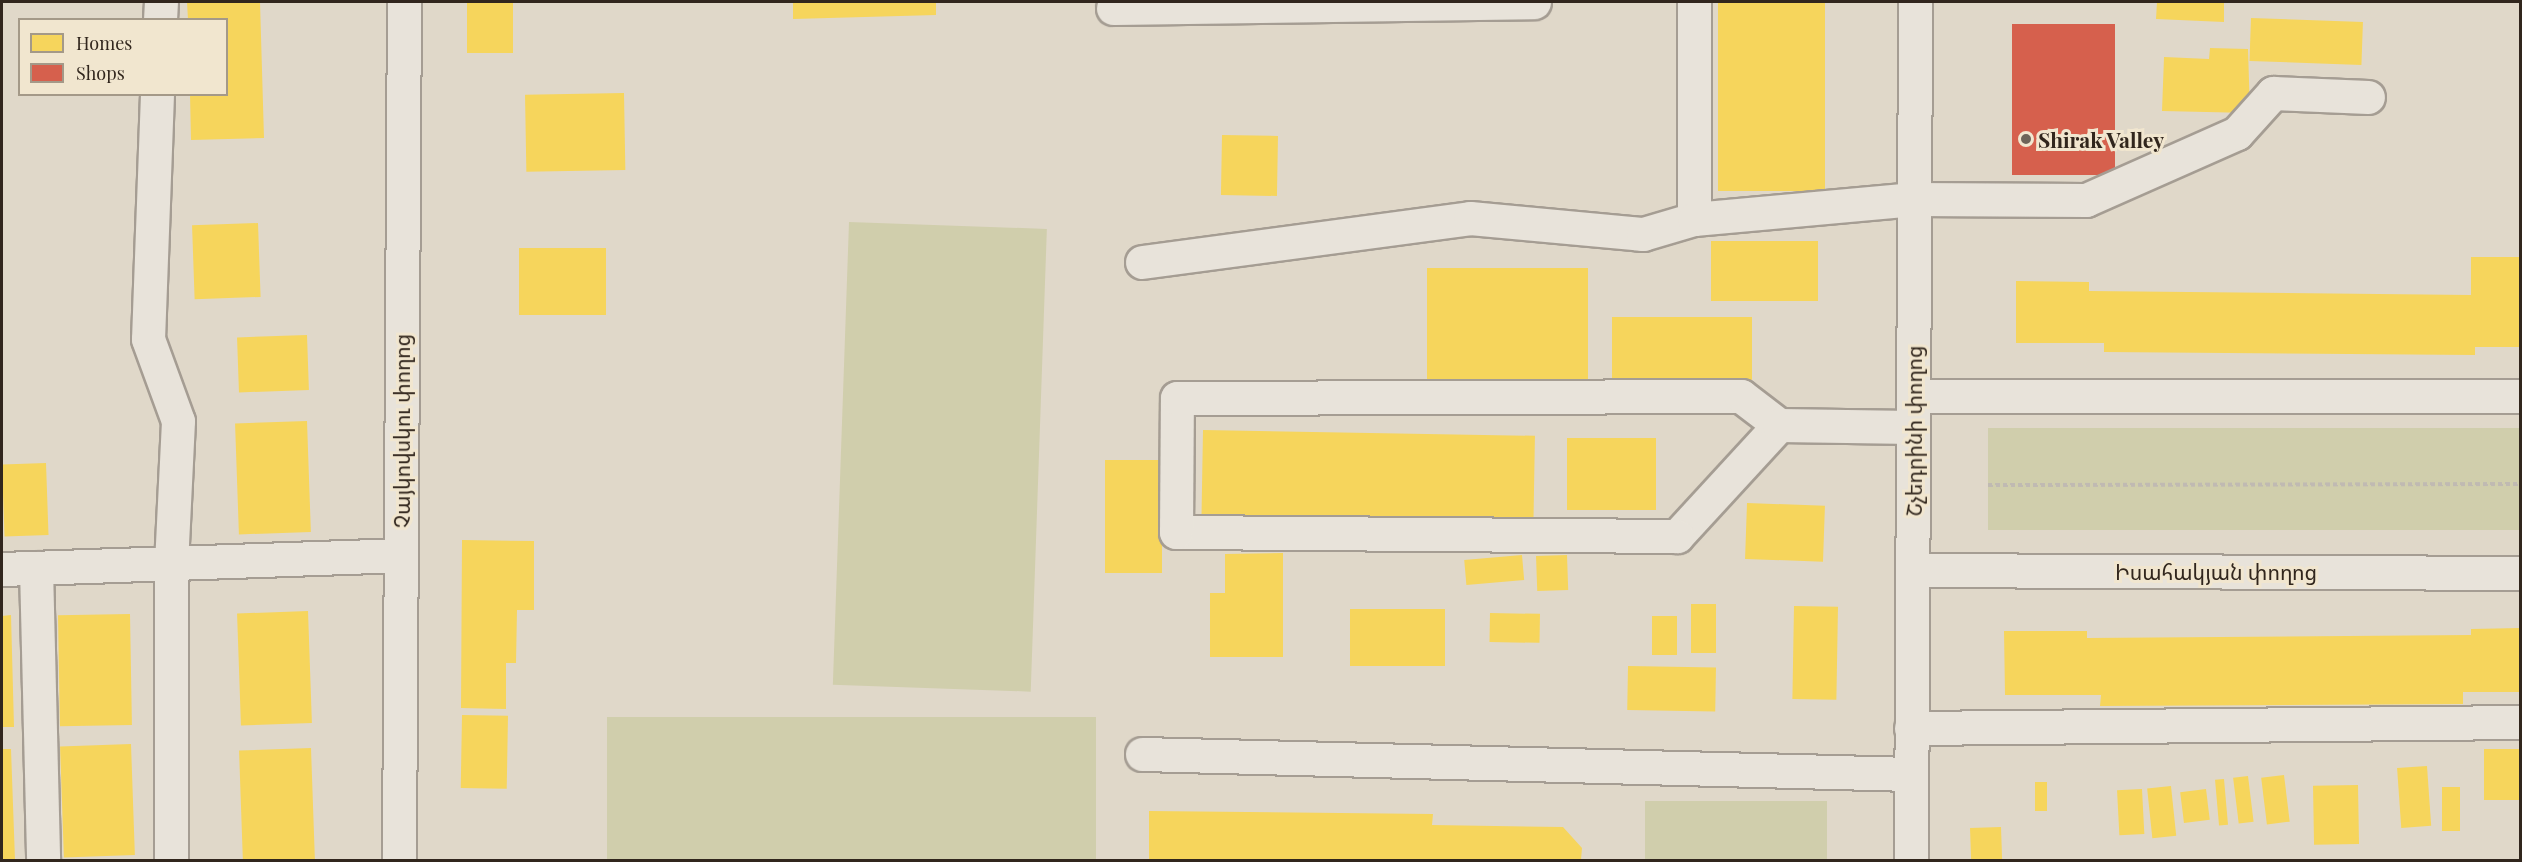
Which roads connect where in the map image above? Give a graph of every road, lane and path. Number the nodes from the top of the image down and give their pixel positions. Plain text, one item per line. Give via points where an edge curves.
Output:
1 (161, 2) edge
2 (404, 2) edge
3 (1534, 2) edge
4 (1694, 2) edge
5 (1915, 2) edge
6 (1113, 8) dead end
7 (160, 18) edge
8 (157, 96) edge
9 (2368, 97) dead end
10 (1914, 199) junction
11 (1694, 219) junction
12 (1142, 262) dead end
13 (2520, 396) edge
14 (1913, 412) junction
15 (1779, 425) junction
16 (2520, 484) edge
17 (1988, 485) dead end
18 (401, 555) junction
19 (171, 563) junction
20 (36, 568) junction
21 (2, 569) edge
22 (1912, 570) junction
23 (2520, 573) edge
24 (2520, 722) edge
25 (1911, 728) junction
26 (1142, 754) dead end
27 (1911, 774) junction
28 (43, 861) edge
29 (171, 861) edge
30 (399, 861) edge
31 (1911, 861) edge

1 - 7 street
2 - 18 street, Չայկովսկու փողոց
3 - 6 street
4 - 11 street
5 - 10 street, Շչեդրինի փողոց
8 - 19 street via 148,339 178,421
9 - 10 street via 2273,93 2237,133 2086,200
10 - 11 street
10 - 14 street, Շչեդրինի փողոց
11 - 12 street via 1643,234 1470,218
13 - 14 street
14 - 15 street
14 - 22 street, Շչեդրինի փողոց
15 - 15 street via 1741,396 1177,398 1176,532 1677,536
16 - 17 path
18 - 19 street
18 - 30 street, Չայկովսկու փողոց
19 - 20 street
19 - 29 street
20 - 21 street
20 - 28 street
22 - 23 street, Իսահակյան փողոց
22 - 25 street, Շչեդրինի փողոց
24 - 25 street
25 - 27 street, Շչեդրինի փողոց
26 - 27 street
27 - 31 street, Շչեդրինի փողոց

